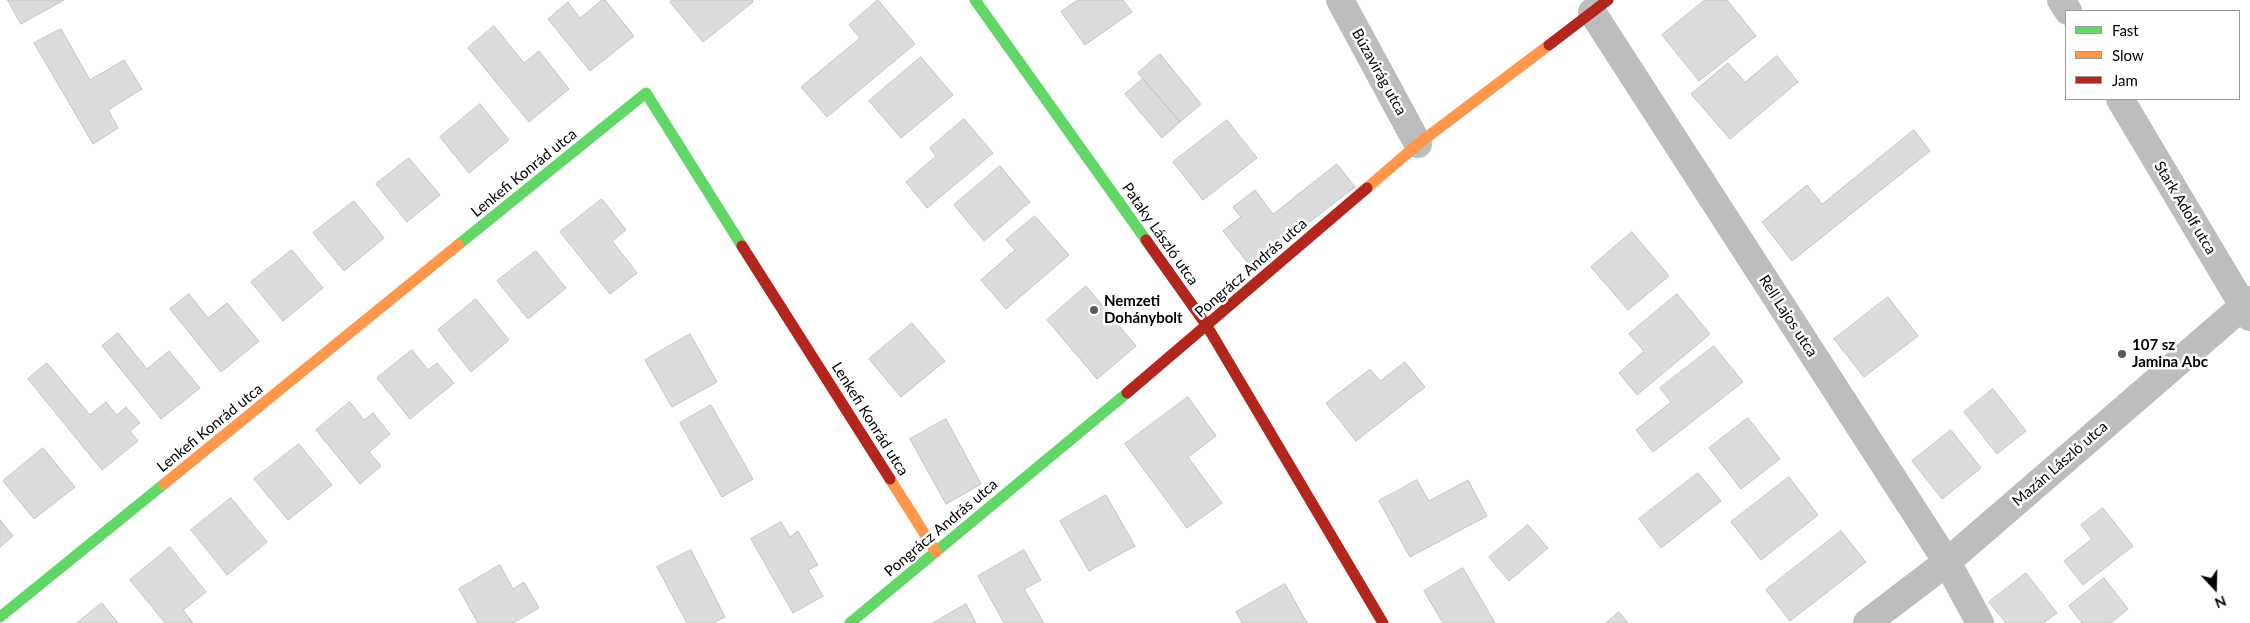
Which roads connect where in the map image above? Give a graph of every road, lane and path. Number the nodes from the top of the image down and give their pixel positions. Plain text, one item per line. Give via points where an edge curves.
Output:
1 (975, 0) edge
2 (1340, 0) edge
3 (1600, 6) edge
4 (2121, 100) edge
5 (1418, 144) junction
6 (2248, 308) edge
7 (1207, 326) junction
8 (936, 552) junction
9 (1947, 562) junction
10 (0, 617) edge
11 (850, 623) edge
12 (1383, 623) edge
13 (1867, 623) edge
14 (1980, 623) edge

1 - 7 street, Pataky László utca
2 - 5 street, Búzavirág utca
3 - 5 street, Pongrácz András utca
3 - 9 street, Rell Lajos utca
4 - 6 street, Stark Adolf utca
5 - 7 street, Pongrácz András utca
6 - 9 street, Mazán László utca
7 - 8 street, Pongrácz András utca
7 - 12 street, Pataky László utca
8 - 10 street, Lenkefi Konrád utca via 646,93
8 - 11 street, Pongrácz András utca
9 - 13 street, Mazán László utca
9 - 14 street, Rell Lajos utca

